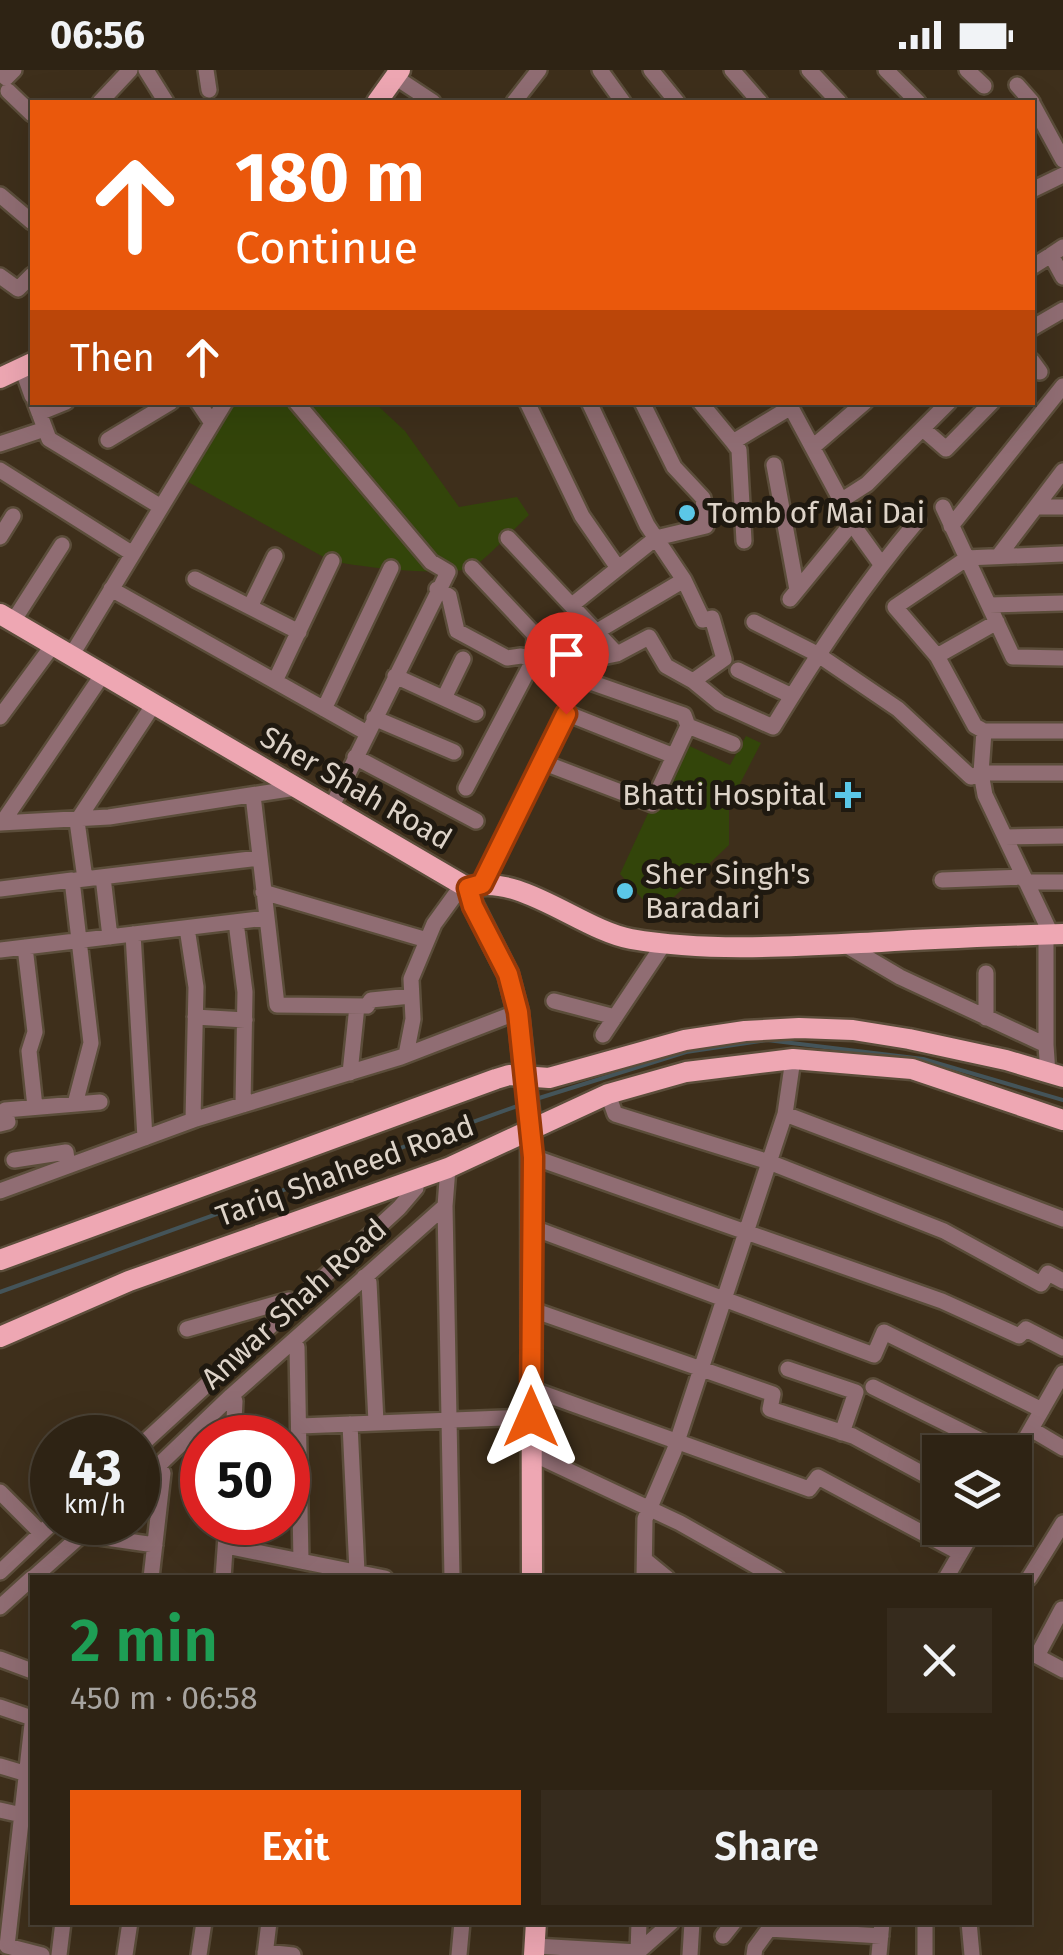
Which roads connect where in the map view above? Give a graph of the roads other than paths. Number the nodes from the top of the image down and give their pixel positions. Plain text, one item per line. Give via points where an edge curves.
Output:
1 (14, 70) edge
2 (130, 70) edge
3 (146, 70) edge
4 (206, 70) edge
5 (539, 70) edge
6 (600, 70) edge
7 (650, 70) edge
8 (732, 70) edge
9 (809, 70) edge
10 (886, 70) edge
11 (968, 70) edge
12 (0, 72) edge
13 (397, 73) edge
14 (1018, 85) dead end
15 (984, 86) dead end
16 (209, 90) dead end
17 (8, 91) dead end
18 (102, 100) edge
19 (165, 100) edge
20 (377, 100) edge
21 (431, 100) edge
22 (516, 100) edge
23 (622, 100) edge
24 (675, 100) edge
25 (758, 100) edge
26 (838, 100) edge
27 (916, 100) edge
28 (1030, 100) edge
29 (1035, 108) edge
30 (30, 112) edge
31 (1063, 160) edge
32 (1063, 176) edge
33 (1035, 189) edge
34 (0, 194) edge
35 (30, 220) edge
36 (1057, 251) edge
37 (1035, 265) edge
38 (0, 276) edge
39 (30, 276) edge
40 (1063, 277) edge
41 (1063, 310) edge
42 (1035, 326) edge
43 (12, 370) edge
44 (1063, 386) edge
45 (30, 398) edge
46 (166, 405) edge
47 (200, 405) edge
48 (223, 405) edge
49 (299, 405) edge
50 (528, 405) edge
51 (591, 405) edge
52 (643, 405) edge
53 (702, 405) edge
54 (790, 405) edge
55 (862, 405) edge
56 (946, 405) edge
57 (989, 405) edge
58 (38, 410) edge
59 (212, 423) junction
60 (923, 429) junction
61 (108, 440) dead end
62 (733, 442) junction
63 (0, 444) edge
64 (814, 446) junction
65 (774, 465) dead end
66 (0, 470) edge
67 (1063, 471) edge
68 (842, 500) junction
69 (942, 507) dead end
70 (1036, 507) junction
71 (1063, 507) edge
72 (161, 508) junction
73 (14, 516) dead end
74 (918, 520) dead end
75 (853, 522) junction
76 (952, 526) junction
77 (0, 537) edge
78 (508, 538) dead end
79 (656, 538) junction
80 (744, 541) dead end
81 (62, 545) dead end
82 (133, 554) junction
83 (1000, 554) junction
84 (1063, 554) edge
85 (275, 556) dead end
86 (965, 559) junction
87 (332, 562) dead end
88 (881, 564) junction
89 (391, 568) dead end
90 (472, 568) dead end
91 (618, 568) junction
92 (194, 579) dead end
93 (684, 580) junction
94 (112, 589) junction
95 (437, 589) junction
96 (1063, 603) edge
97 (988, 604) junction
98 (572, 606) junction
99 (250, 607) junction
100 (6, 618) edge
101 (754, 622) dead end
102 (997, 622) junction
103 (602, 629) dead end
104 (298, 632) junction
105 (62, 650) junction
106 (618, 654) junction
107 (817, 654) junction
108 (937, 656) junction
109 (1063, 658) edge
110 (463, 659) dead end
111 (534, 660) junction
112 (738, 670) dead end
113 (102, 674) junction
114 (395, 676) junction
115 (275, 681) junction
116 (693, 681) junction
117 (792, 696) junction
118 (444, 698) junction
119 (154, 704) junction
120 (324, 708) junction
121 (476, 713) dead end
122 (0, 716) edge
123 (371, 725) junction
124 (688, 726) junction
125 (984, 732) junction
126 (1063, 732) edge
127 (733, 744) dead end
128 (454, 752) dead end
129 (674, 756) junction
130 (356, 757) junction
131 (542, 762) junction
132 (1063, 773) edge
133 (981, 774) junction
134 (296, 788) junction
135 (466, 788) dead end
136 (253, 795) junction
137 (331, 808) junction
138 (77, 821) junction
139 (476, 821) dead end
140 (1, 823) edge
141 (1063, 836) edge
142 (1005, 837) junction
143 (259, 858) junction
144 (103, 876) junction
145 (1025, 879) junction
146 (79, 880) junction
147 (942, 880) dead end
148 (1063, 882) edge
149 (471, 885) junction
150 (0, 890) edge
151 (263, 892) junction
152 (266, 918) junction
153 (236, 922) junction
154 (186, 928) junction
155 (132, 934) junction
156 (1053, 934) edge
157 (110, 937) junction
158 (428, 940) junction
159 (78, 941) junction
160 (665, 942) junction
161 (844, 944) junction
162 (25, 948) junction
163 (0, 950) edge
164 (986, 973) dead end
165 (1055, 984) edge
166 (411, 996) junction
167 (554, 1001) dead end
168 (357, 1006) junction
169 (518, 1012) junction
170 (195, 1016) junction
171 (614, 1017) junction
172 (986, 1018) junction
173 (245, 1020) junction
174 (602, 1035) dead end
175 (1046, 1045) junction
176 (406, 1056) junction
177 (793, 1059) junction
178 (350, 1073) junction
179 (1055, 1076) edge
180 (525, 1085) junction
181 (608, 1094) junction
182 (100, 1102) dead end
183 (76, 1104) junction
184 (243, 1105) junction
185 (36, 1107) junction
186 (785, 1114) junction
187 (193, 1120) junction
188 (1063, 1120) edge
189 (530, 1123) junction
190 (0, 1124) edge
191 (145, 1138) junction
192 (533, 1157) junction
193 (14, 1160) dead end
194 (769, 1162) junction
195 (68, 1166) junction
196 (448, 1168) junction
197 (416, 1178) junction
198 (0, 1192) edge
199 (445, 1206) junction
200 (1063, 1219) edge
201 (530, 1227) junction
202 (746, 1231) junction
203 (0, 1260) edge
204 (364, 1276) junction
205 (1063, 1281) edge
206 (724, 1298) junction
207 (295, 1303) junction
208 (530, 1309) junction
209 (187, 1330) dead end
210 (0, 1337) edge
211 (292, 1342) junction
212 (1063, 1348) edge
213 (701, 1368) junction
214 (788, 1369) dead end
215 (1063, 1373) edge
216 (874, 1388) dead end
217 (531, 1389) junction
218 (232, 1396) junction
219 (1042, 1410) junction
220 (234, 1415) edge
221 (300, 1415) edge
222 (531, 1417) junction
223 (451, 1419) junction
224 (376, 1422) junction
225 (350, 1424) junction
226 (310, 1426) edge
227 (160, 1428) edge
228 (1031, 1429) junction
229 (842, 1433) junction
230 (969, 1435) edge
231 (1028, 1435) edge
232 (678, 1440) junction
233 (1063, 1448) edge
234 (531, 1453) junction
235 (160, 1465) edge
236 (160, 1469) edge
237 (922, 1474) edge
238 (0, 1492) edge
239 (160, 1500) edge
240 (649, 1510) junction
241 (30, 1515) edge
242 (1063, 1524) edge
243 (30, 1542) edge
244 (67, 1545) edge
245 (152, 1545) edge
246 (301, 1545) edge
247 (964, 1545) edge
248 (155, 1546) joint
249 (226, 1546) joint
250 (960, 1553) junction
251 (645, 1560) junction
252 (301, 1561) junction
253 (2, 1566) edge
254 (357, 1572) junction
255 (39, 1575) edge
256 (151, 1575) edge
257 (223, 1575) edge
258 (371, 1575) edge
259 (452, 1575) edge
260 (532, 1575) edge
261 (644, 1575) edge
262 (664, 1575) edge
263 (772, 1575) edge
264 (948, 1575) edge
265 (1031, 1575) edge
266 (30, 1584) edge
267 (0, 1607) edge
268 (1063, 1609) edge
269 (0, 1659) edge
270 (30, 1670) edge
271 (1063, 1670) edge
272 (0, 1707) edge
273 (30, 1720) edge
274 (30, 1742) edge
275 (0, 1766) edge
276 (27, 1774) junction
277 (0, 1810) edge
278 (22, 1816) junction
279 (8, 1865) edge
280 (62, 1925) edge
281 (130, 1925) edge
282 (204, 1925) edge
283 (268, 1925) edge
284 (462, 1925) edge
285 (536, 1925) edge
286 (639, 1925) edge
287 (669, 1925) edge
288 (692, 1925) edge
289 (732, 1925) edge
290 (926, 1925) edge
291 (970, 1925) edge
292 (771, 1926) edge
293 (882, 1930) edge
294 (723, 1936) dead end
295 (535, 1950) edge
296 (638, 1952) junction
297 (265, 1954) edge
298 (42, 1955) edge
299 (58, 1955) edge
300 (125, 1955) edge
301 (200, 1955) edge
302 (294, 1955) edge
303 (459, 1955) edge
304 (690, 1955) edge
305 (754, 1955) edge
306 (880, 1955) edge
307 (924, 1955) edge
308 (972, 1955) edge

1 - 12 street via 6,78
2 - 18 street
3 - 19 street
4 - 16 street
5 - 22 street
6 - 23 street
7 - 24 street
8 - 25 street
9 - 26 street
10 - 27 street
11 - 15 street
13 - 20 main road
13 - 21 street
14 - 28 street
17 - 30 street
29 - 31 street
32 - 33 street
34 - 35 street
36 - 37 street
36 - 40 street
38 - 39 street via 18,289
41 - 42 street
43 - 45 street
44 - 76 street
46 - 61 street
47 - 59 street
48 - 59 street
49 - 95 street via 431,562 448,572
50 - 91 street via 582,516
51 - 79 street
52 - 79 street via 674,467 702,498 706,526
53 - 62 street
54 - 62 street
54 - 64 street
55 - 64 street
56 - 60 street
57 - 60 street via 946,449
58 - 63 street
58 - 72 street via 49,439
59 - 72 street
60 - 68 street
62 - 80 street via 739,450
64 - 68 street
65 - 75 street via 793,595
66 - 82 street
67 - 70 street
68 - 75 street
69 - 76 street
70 - 71 street
70 - 83 street
72 - 82 street
73 - 77 street
74 - 88 street
75 - 88 street
76 - 86 street
78 - 98 street
79 - 91 street
79 - 93 street
81 - 100 street
82 - 94 street
83 - 84 street
83 - 86 street
85 - 99 street
86 - 97 street
86 - 108 street via 895,607
87 - 104 street
88 - 107 street
89 - 120 street
90 - 111 street via 535,634
91 - 98 street
92 - 99 street
93 - 103 street
93 - 116 street via 704,620 712,618 724,659
94 - 105 street
94 - 115 street
95 - 111 street via 449,596 457,630 507,658
95 - 114 street
96 - 97 street
97 - 102 street
98 - 106 street
99 - 104 street
100 - 105 main road, Sher Shah Road
101 - 107 street
102 - 108 street
102 - 109 street via 1014,658
104 - 115 street
105 - 113 main road, Sher Shah Road
105 - 122 street
106 - 116 street via 648,637 666,666
106 - 124 street via 577,662 576,677 684,714
107 - 117 street
107 - 133 street via 898,709 970,777
108 - 125 street
110 - 118 street
111 - 135 street
112 - 117 street
113 - 119 main road, Sher Shah Road
113 - 140 street
114 - 118 street
114 - 123 street
115 - 120 street
116 - 117 street via 720,704 772,728
118 - 121 street
119 - 134 main road, Sher Shah Road
119 - 138 street
120 - 123 street
123 - 128 street
123 - 130 street
124 - 127 street
124 - 129 street
125 - 126 street
125 - 133 street
129 - 131 street via 566,714
129 - 131 street via 652,804
130 - 137 street
130 - 139 street
131 - 149 street
132 - 133 street
133 - 142 street
134 - 136 street
134 - 137 main road, Sher Shah Road
136 - 138 street
136 - 143 street
137 - 149 main road, Sher Shah Road
138 - 140 street
138 - 146 street
141 - 142 street
142 - 145 street
143 - 144 street
143 - 151 street
144 - 146 street
144 - 157 street
145 - 147 street
145 - 148 street
145 - 156 street
146 - 150 street
146 - 159 street
149 - 158 street via 434,924
149 - 160 main road, Sher Shah Road via 530,895 608,932
149 - 169 main road via 473,906 508,974
151 - 152 street
151 - 158 street
152 - 153 street
152 - 168 street via 277,1005
153 - 154 street
153 - 173 street
154 - 155 street
154 - 170 street
155 - 157 street
155 - 191 street
156 - 161 main road, Sher Shah Road
156 - 165 street
157 - 159 street
158 - 166 street
159 - 162 street
159 - 183 street via 91,1042
160 - 161 main road, Sher Shah Road
160 - 171 street
161 - 172 street
162 - 163 street
162 - 185 street
164 - 172 street
165 - 175 street
166 - 168 street
166 - 176 street
167 - 171 street
168 - 178 street
169 - 176 street
169 - 180 main road
170 - 173 street
170 - 187 street
171 - 174 street
172 - 175 street
173 - 184 street
175 - 179 street
176 - 178 street
177 - 181 main road, Tariq Shaheed Road via 686,1072
177 - 186 street
177 - 188 main road, Tariq Shaheed Road via 912,1070
178 - 184 street
179 - 180 main road, Tariq Shaheed Road via 909,1039 799,1028 685,1040
180 - 189 main road
180 - 203 main road, Tariq Shaheed Road via 509,1075 496,1079
181 - 189 main road, Tariq Shaheed Road
181 - 194 street via 614,1114
182 - 183 street
183 - 185 street
184 - 187 street
185 - 190 street via 6,1110 8,1122
186 - 194 street
186 - 200 street
187 - 191 street
189 - 192 main road
189 - 196 main road, Tariq Shaheed Road via 509,1142
191 - 195 street
192 - 201 main road
192 - 202 street
193 - 195 street via 66,1152
194 - 202 street
194 - 205 street via 944,1231 1041,1284 1048,1273
195 - 198 street
196 - 197 main road, Tariq Shaheed Road
196 - 199 street
197 - 207 street, Anwar Shah Road via 399,1208
197 - 210 main road, Tariq Shaheed Road via 129,1281
199 - 204 street, Anwar Shah Road
199 - 223 street
201 - 206 street
201 - 208 main road
202 - 206 street
202 - 212 street via 942,1301 1019,1336 1026,1329
204 - 211 street, Anwar Shah Road
204 - 224 street
206 - 213 street
206 - 219 street via 874,1354 884,1332
207 - 209 street
207 - 227 street, Anwar Shah Road
208 - 213 street
208 - 217 main road
211 - 218 street, Anwar Shah Road
211 - 221 street
213 - 229 street via 774,1394 770,1409
213 - 232 street
214 - 229 street via 856,1392
215 - 219 street
216 - 230 street
217 - 222 main road
217 - 232 street
218 - 220 street
218 - 235 street, Anwar Shah Road
219 - 228 street
222 - 223 street
222 - 234 main road
223 - 224 street
223 - 259 street
224 - 225 street
225 - 226 street
225 - 254 street
228 - 231 street
228 - 233 street
229 - 237 street
232 - 240 street
232 - 250 street via 809,1488 818,1477
234 - 240 street
234 - 260 main road
236 - 239 street
238 - 241 street
240 - 251 street
240 - 263 street
242 - 265 street
243 - 253 street
244 - 255 street
245 - 248 street
246 - 252 street
247 - 250 street
248 - 256 street
249 - 252 street
249 - 257 street
250 - 264 street
251 - 261 street
251 - 262 street
252 - 254 street
254 - 258 street
266 - 267 street
268 - 271 street via 1037,1656
269 - 270 street
272 - 273 street
274 - 276 street
275 - 276 street
276 - 278 street
277 - 278 street
278 - 279 street
279 - 298 street via 7,1946
280 - 299 street
281 - 300 street
282 - 301 street
283 - 297 street
284 - 303 street
285 - 295 main road
286 - 296 street
287 - 296 street
288 - 304 street
289 - 294 street
290 - 307 street
291 - 308 street
292 - 293 street
292 - 305 street
293 - 306 street
295 - 296 street
297 - 302 street

